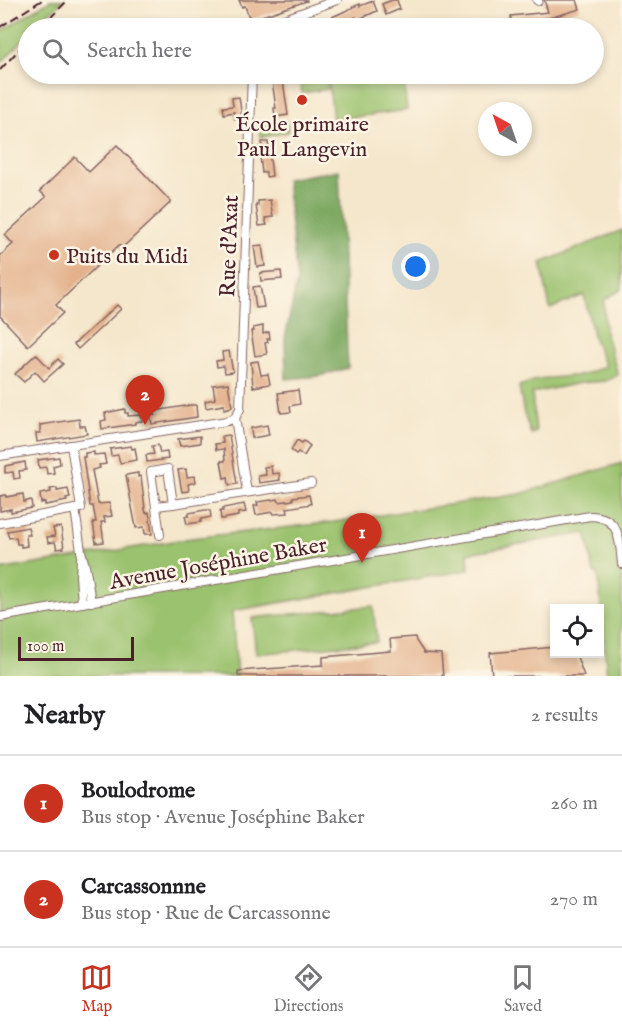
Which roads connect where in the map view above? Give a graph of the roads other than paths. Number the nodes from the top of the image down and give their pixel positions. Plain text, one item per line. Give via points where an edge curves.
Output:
1 (307, 0) edge
2 (337, 0) edge
3 (311, 10) junction
4 (288, 18) edge
5 (252, 84) edge
6 (235, 418) junction
7 (70, 445) junction
8 (0, 456) edge
9 (311, 483) dead end
10 (247, 492) junction
11 (173, 504) junction
12 (156, 506) junction
13 (75, 509) junction
14 (0, 523) edge
15 (160, 536) dead end
16 (622, 564) edge
17 (87, 602) junction
18 (0, 617) edge

1 - 3 street
2 - 3 street
3 - 4 street
5 - 6 street, Rue d'Axat via 240,409
6 - 7 street
6 - 10 street
7 - 8 street
7 - 13 street via 81,508
9 - 10 street
10 - 11 street
11 - 12 street
11 - 12 street via 168,469 150,472
12 - 15 street
13 - 14 street
13 - 17 street via 86,570
16 - 17 street, Avenue Joséphine Baker via 616,529 604,519 590,516
17 - 18 street, Avenue Joséphine Baker

